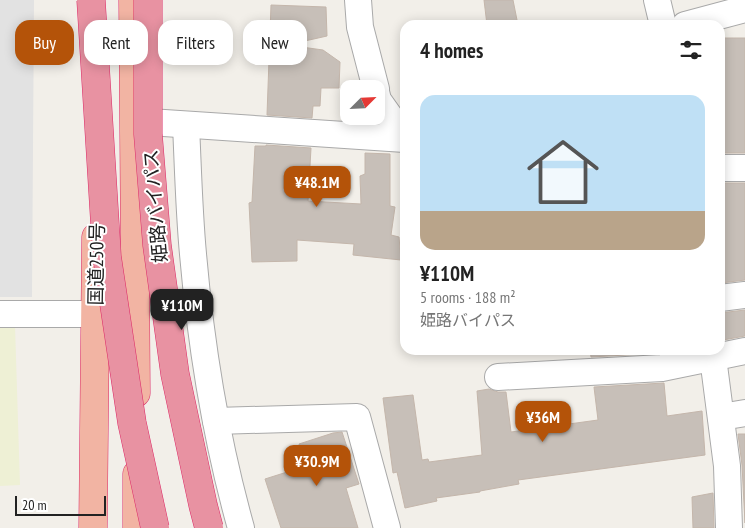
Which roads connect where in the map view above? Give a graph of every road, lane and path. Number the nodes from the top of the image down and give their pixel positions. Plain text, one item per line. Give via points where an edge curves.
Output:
1 (91, 0) edge
2 (98, 0) edge
3 (133, 0) edge
4 (148, 0) edge
5 (358, 0) edge
6 (657, 0) edge
7 (745, 9) edge
8 (662, 20) edge
9 (704, 20) edge
10 (373, 80) edge
11 (385, 110) edge
12 (134, 121) junction
13 (186, 125) junction
14 (400, 131) edge
15 (400, 138) edge
16 (725, 168) edge
17 (745, 168) edge
18 (745, 295) edge
19 (725, 297) edge
20 (0, 314) edge
21 (95, 314) junction
22 (745, 351) edge
23 (725, 353) edge
24 (709, 355) edge
25 (713, 355) edge
26 (498, 377) dead end
27 (733, 415) edge
28 (216, 421) junction
29 (93, 528) edge
30 (137, 528) edge
31 (156, 528) edge
32 (210, 528) edge
33 (241, 528) edge
34 (387, 528) edge
35 (729, 528) edge

1 - 31 highway, bridge via 107,257 132,423
2 - 21 highway, 国道250号
3 - 12 highway, 国道250号
4 - 32 highway, 姫路バイパス, bridge via 148,134 157,245 175,374
5 - 10 street via 360,27
6 - 8 street
7 - 9 street
11 - 14 street
12 - 13 street
12 - 30 highway, 国道250号
13 - 15 street
13 - 28 street via 193,254
16 - 17 street
18 - 19 street
20 - 21 street
21 - 29 highway, 国道250号
22 - 23 street
24 - 26 street via 662,368
25 - 27 street
27 - 35 street via 727,466
28 - 33 street
28 - 34 street via 357,416

